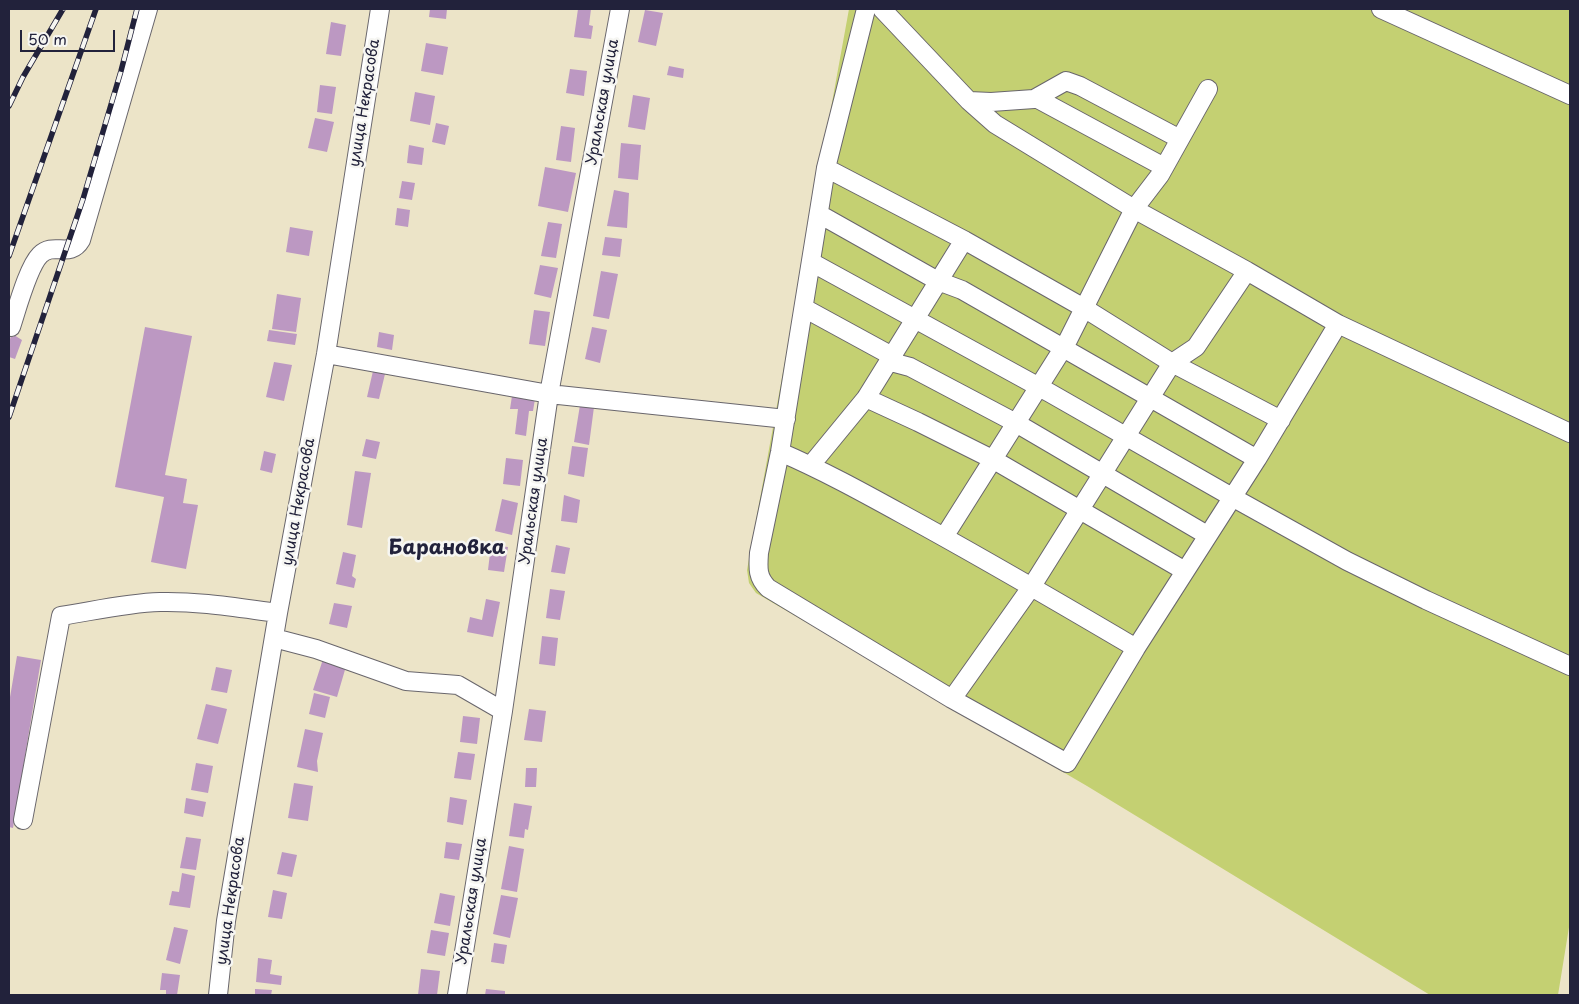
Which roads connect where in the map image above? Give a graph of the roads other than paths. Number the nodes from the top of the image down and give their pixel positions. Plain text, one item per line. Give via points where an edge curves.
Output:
1 (148, 9) edge
2 (380, 9) edge
3 (620, 9) edge
4 (866, 9) edge
5 (882, 9) edge
6 (1381, 9) edge
7 (1208, 89) dead end
8 (1570, 95) edge
9 (1036, 98) junction
10 (969, 101) junction
11 (1180, 140) junction
12 (1164, 167) junction
13 (826, 168) junction
14 (1134, 208) junction
15 (819, 214) junction
16 (964, 240) junction
17 (811, 262) junction
18 (1247, 270) junction
19 (938, 281) junction
20 (804, 308) junction
21 (1084, 308) junction
22 (914, 320) junction
23 (1338, 324) junction
24 (11, 327) dead end
25 (1063, 348) junction
26 (326, 354) junction
27 (892, 356) junction
28 (1172, 363) junction
29 (1038, 387) junction
30 (549, 394) junction
31 (1150, 397) junction
32 (866, 398) junction
33 (786, 419) junction
34 (1281, 420) junction
35 (1016, 423) junction
36 (1570, 433) edge
37 (1126, 436) junction
38 (780, 452) junction
39 (1256, 459) junction
40 (994, 460) junction
41 (811, 465) junction
42 (1102, 474) junction
43 (1232, 497) junction
44 (1080, 509) junction
45 (1208, 535) junction
46 (944, 537) junction
47 (1185, 570) junction
48 (1032, 586) junction
49 (278, 613) junction
50 (274, 638) junction
51 (1136, 648) junction
52 (1570, 666) edge
53 (952, 699) junction
54 (503, 711) junction
55 (23, 820) dead end
56 (218, 995) edge
57 (457, 995) edge

1 - 24 street via 81,240 73,250 51,249 40,254
2 - 26 street, улица Некрасова
3 - 30 street, Уральская улица
4 - 13 street
5 - 10 street
6 - 8 street
7 - 11 street
9 - 10 street
9 - 11 street via 1066,81
9 - 12 street
10 - 14 street via 995,124
11 - 12 street
12 - 14 street
13 - 15 street
13 - 16 street
14 - 18 street
14 - 21 street
15 - 17 street
15 - 19 street
16 - 19 street
16 - 21 street
17 - 20 street
17 - 22 street
18 - 23 street
18 - 28 street via 1196,347
19 - 22 street
19 - 25 street via 962,290
20 - 27 street
20 - 33 street
21 - 25 street
21 - 28 street
22 - 27 street
22 - 29 street
23 - 34 street
23 - 36 street
25 - 29 street
25 - 31 street
26 - 30 street
26 - 49 street, улица Некрасова
27 - 32 street
27 - 35 street via 894,363 910,367
28 - 31 street
28 - 34 street
29 - 35 street
29 - 37 street
30 - 33 street
30 - 54 street, Уральская улица
31 - 37 street
31 - 39 street
32 - 40 street
32 - 41 street
33 - 38 street
34 - 39 street
35 - 40 street
35 - 42 street
37 - 42 street
37 - 43 street
38 - 41 street
38 - 53 street via 758,561 763,583
39 - 43 street
40 - 44 street
40 - 46 street
41 - 46 street
42 - 44 street
42 - 45 street
43 - 45 street
43 - 52 street via 1347,561
44 - 47 street
44 - 48 street
45 - 47 street
46 - 48 street
47 - 51 street
48 - 51 street
48 - 53 street
49 - 50 street, улица Некрасова
49 - 55 street via 158,602 60,616
50 - 54 street via 316,649 406,681 458,685
50 - 56 street, улица Некрасова via 226,921
51 - 53 street via 1067,763
54 - 57 street, Уральская улица

